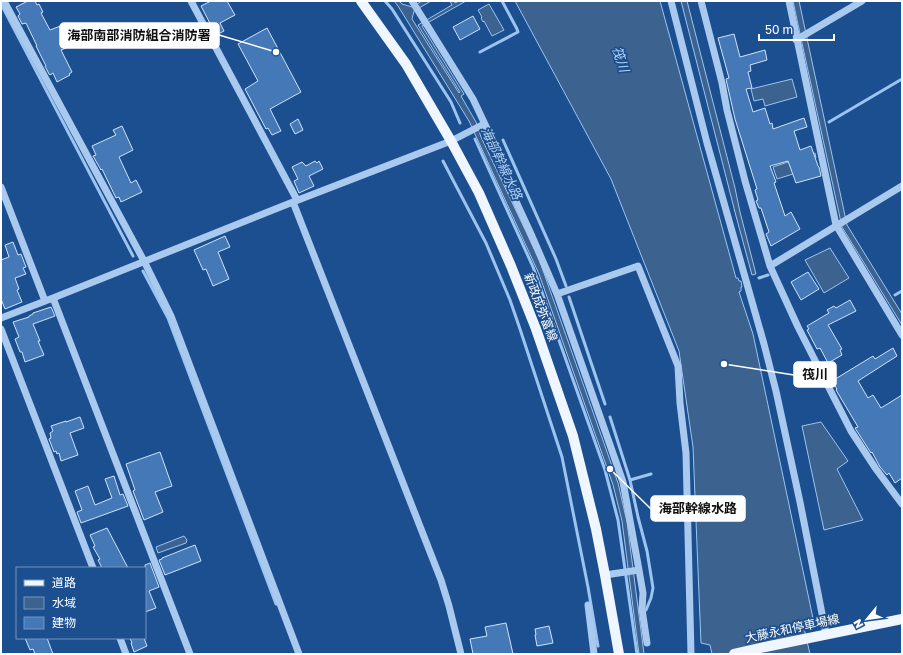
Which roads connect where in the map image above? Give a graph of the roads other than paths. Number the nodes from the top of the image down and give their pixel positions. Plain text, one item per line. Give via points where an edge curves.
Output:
1 (4, 1) edge
2 (190, 1) edge
3 (361, 1) edge
4 (671, 1) edge
5 (701, 1) edge
6 (789, 1) edge
7 (862, 1) edge
8 (415, 5) edge
9 (797, 40) junction
10 (482, 125) junction
11 (451, 141) junction
12 (902, 186) edge
13 (1, 187) edge
14 (295, 201) junction
15 (838, 224) junction
16 (144, 262) junction
17 (770, 266) junction
18 (557, 294) junction
19 (53, 298) junction
20 (45, 301) junction
21 (1, 318) edge
22 (1, 329) edge
23 (902, 335) edge
24 (902, 504) edge
25 (93, 567) edge
26 (638, 570) junction
27 (605, 575) junction
28 (588, 605) dead end
29 (902, 619) edge
30 (826, 634) junction
31 (120, 639) edge
32 (647, 643) dead end
33 (126, 654) edge
34 (190, 654) edge
35 (299, 654) edge
36 (461, 654) edge
37 (594, 654) edge
38 (619, 654) edge
39 (692, 654) edge
40 (734, 654) edge

1 - 16 street
2 - 14 street
3 - 11 main road, 新政成弥富線 via 406,64
4 - 30 street via 707,143 776,391
5 - 17 street via 745,181
6 - 9 street
7 - 9 street
8 - 10 street via 473,99
9 - 15 street
10 - 11 street
10 - 18 street via 490,137 502,171
11 - 14 street
11 - 27 main road, 新政成弥富線 via 479,193 536,329 573,436
12 - 15 street
13 - 20 street
14 - 16 street
14 - 36 street via 441,580
15 - 17 street
15 - 23 street
16 - 19 street
16 - 35 street via 172,316
17 - 24 street via 851,431
18 - 26 street via 623,482
18 - 39 street via 638,266 678,366 686,453
19 - 20 street
19 - 34 street
20 - 21 street
22 - 25 street
26 - 27 street
26 - 32 street via 643,593 642,609
27 - 38 main road, 新政成弥富線
28 - 37 street
29 - 30 main road, 大藤永和停車場線
30 - 40 main road, 大藤永和停車場線
31 - 33 street

